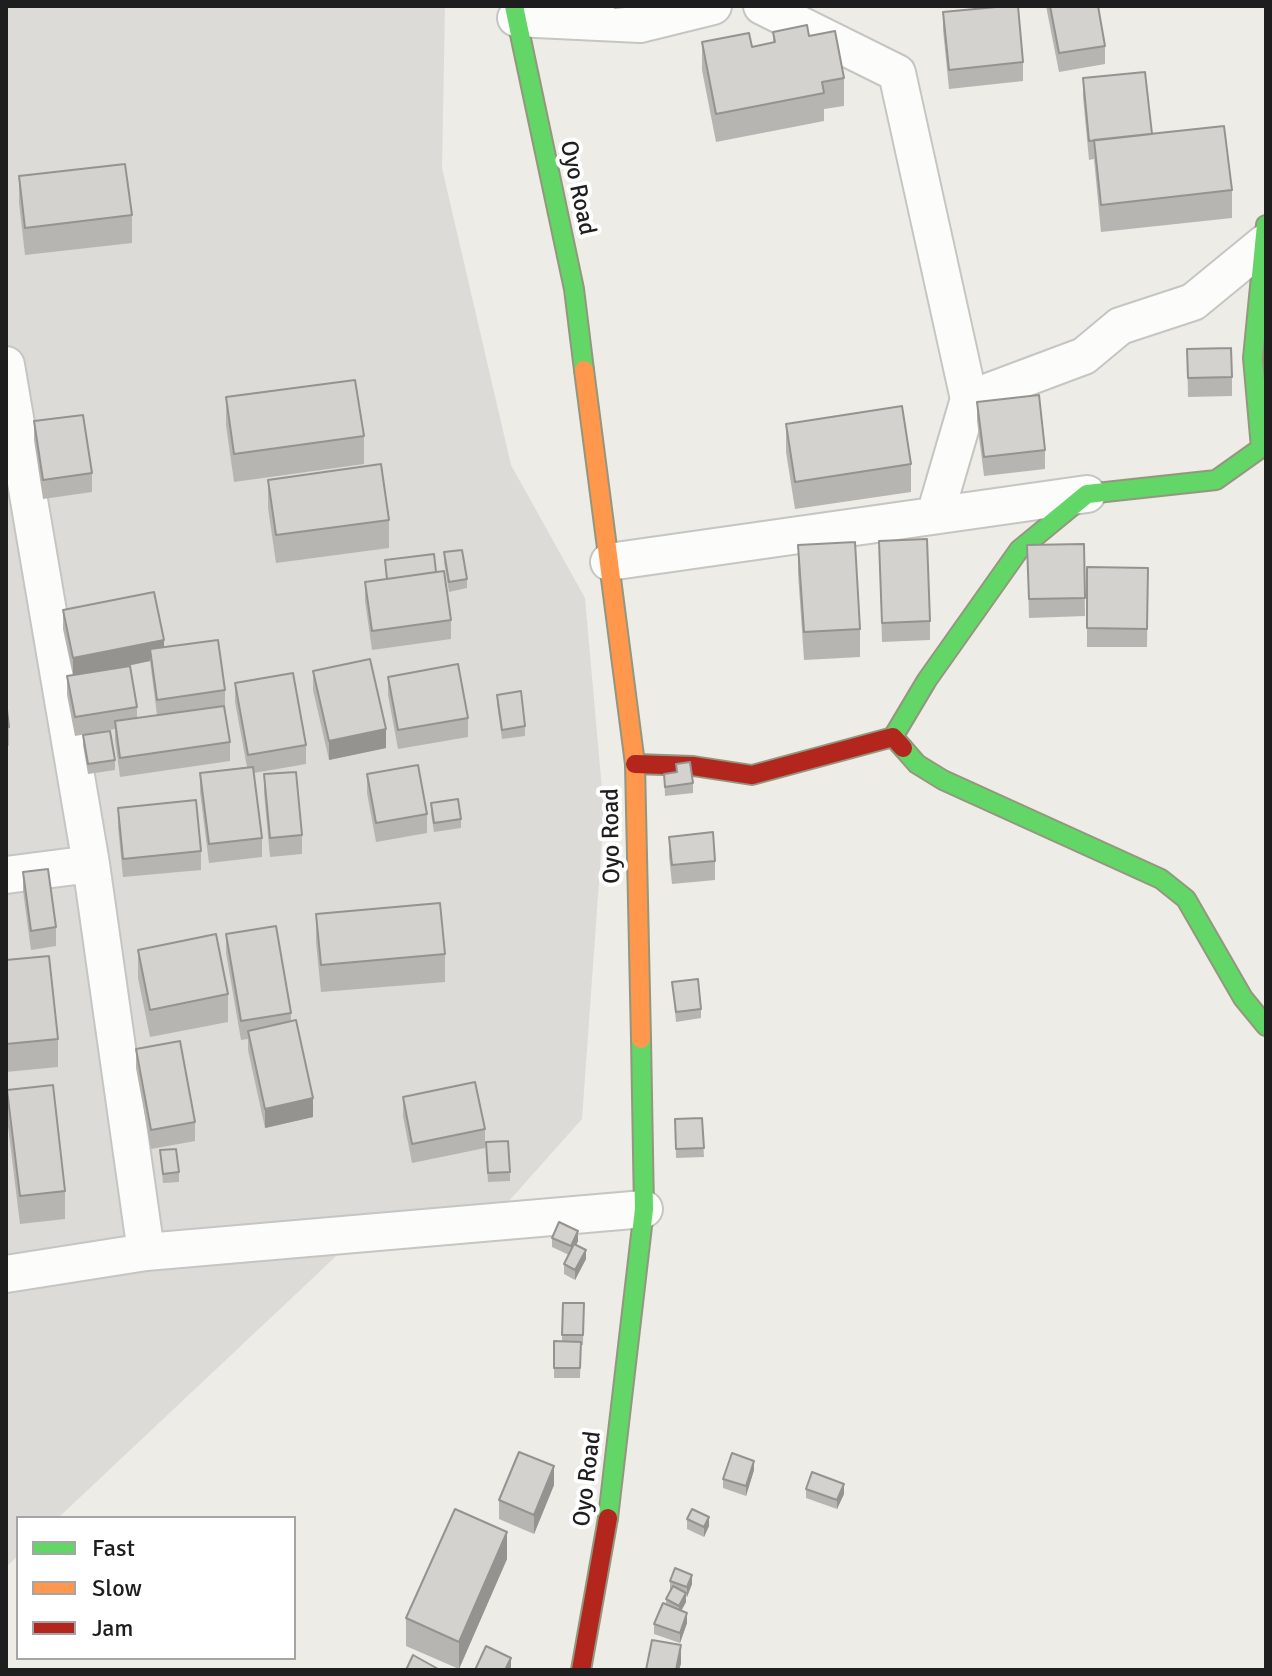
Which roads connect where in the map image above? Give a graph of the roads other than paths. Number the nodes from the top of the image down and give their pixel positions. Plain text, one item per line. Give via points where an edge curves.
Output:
1 (713, 6) edge
2 (762, 6) edge
3 (515, 12) edge
4 (1265, 234) edge
5 (6, 365) edge
6 (969, 399) junction
7 (1087, 494) junction
8 (935, 515) junction
9 (609, 562) junction
10 (893, 737) junction
11 (635, 764) junction
12 (91, 864) junction
13 (6, 875) edge
14 (1266, 1026) edge
15 (644, 1209) junction
16 (146, 1252) junction
17 (6, 1274) edge
18 (581, 1670) edge

1 - 3 street via 640,24
2 - 6 street via 897,73
3 - 9 street, Oyo Road via 574,289
4 - 6 street via 1193,302 1120,326 1084,356
4 - 7 street via 1253,358 1261,448 1216,480
5 - 12 street
6 - 8 street
7 - 8 street
7 - 10 street via 1019,550
8 - 9 street
9 - 11 street, Oyo Road
10 - 11 street via 752,775
10 - 14 street via 917,764 943,780 1161,879 1186,899 1243,998
11 - 15 street, Oyo Road
12 - 13 street
12 - 16 street
15 - 16 street
15 - 18 street, Oyo Road via 604,1550
16 - 17 street

